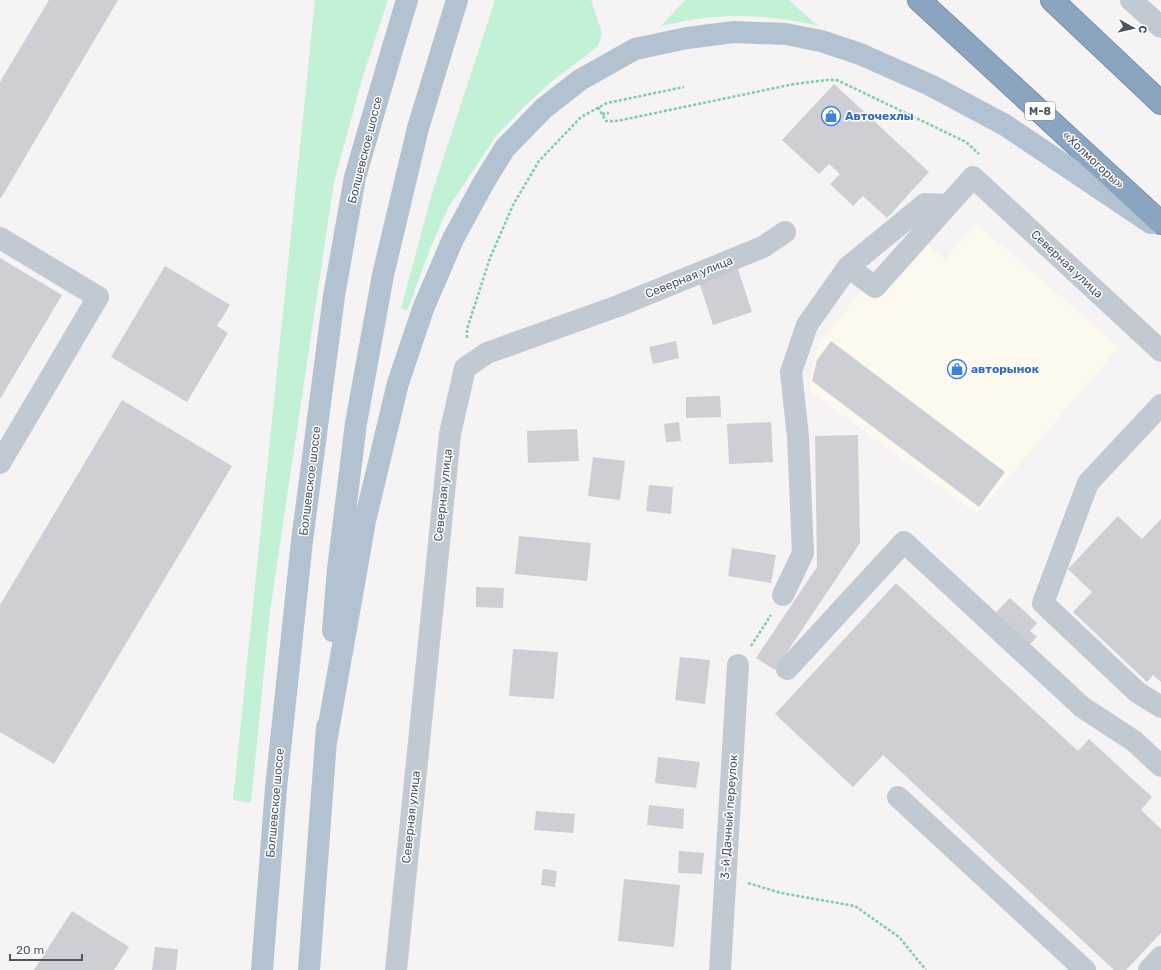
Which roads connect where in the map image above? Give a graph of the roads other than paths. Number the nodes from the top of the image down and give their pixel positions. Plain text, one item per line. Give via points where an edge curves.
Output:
1 (407, 0) edge
2 (457, 0) edge
3 (919, 0) edge
4 (1052, 0) edge
5 (1130, 0) edge
6 (1161, 27) edge
7 (1161, 103) edge
8 (948, 205) junction
9 (1161, 222) edge
10 (1161, 229) edge
11 (785, 232) dead end
12 (0, 238) edge
13 (848, 267) junction
14 (1161, 351) edge
15 (1161, 405) edge
16 (0, 463) edge
17 (783, 595) road end
18 (738, 665) road end
19 (787, 669) dead end
20 (1161, 707) edge
21 (326, 742) junction
22 (1161, 766) edge
23 (898, 796) dead end
24 (1161, 957) edge
25 (262, 970) edge
26 (310, 970) edge
27 (396, 970) edge
28 (720, 970) edge
29 (1085, 970) edge
30 (1149, 970) edge

1 - 25 main road, Болшевское шоссе via 356,176 334,296 301,549 276,788
2 - 21 main road via 418,128 383,275 356,424 338,569
3 - 9 highway, «Холмогоры» / М-8
4 - 7 highway
5 - 6 street
8 - 13 street via 925,204
8 - 13 street via 875,287
8 - 14 street, Северная улица via 973,178
10 - 21 main road via 1005,126 930,85 860,54 821,41 786,34 734,32 687,38 636,49 580,80 544,108 505,148 453,239 423,309 398,382 365,521
11 - 27 street, Северная улица via 763,247 618,306 487,353 465,368 450,434
12 - 16 street via 98,297
13 - 17 street via 807,325 791,372 798,437 802,553
15 - 20 street via 1088,483 1043,602 1137,692
18 - 28 street, 3-й Дачный переулок
19 - 22 street via 904,542 1082,707 1134,741
21 - 26 main road
23 - 29 street
24 - 30 street

